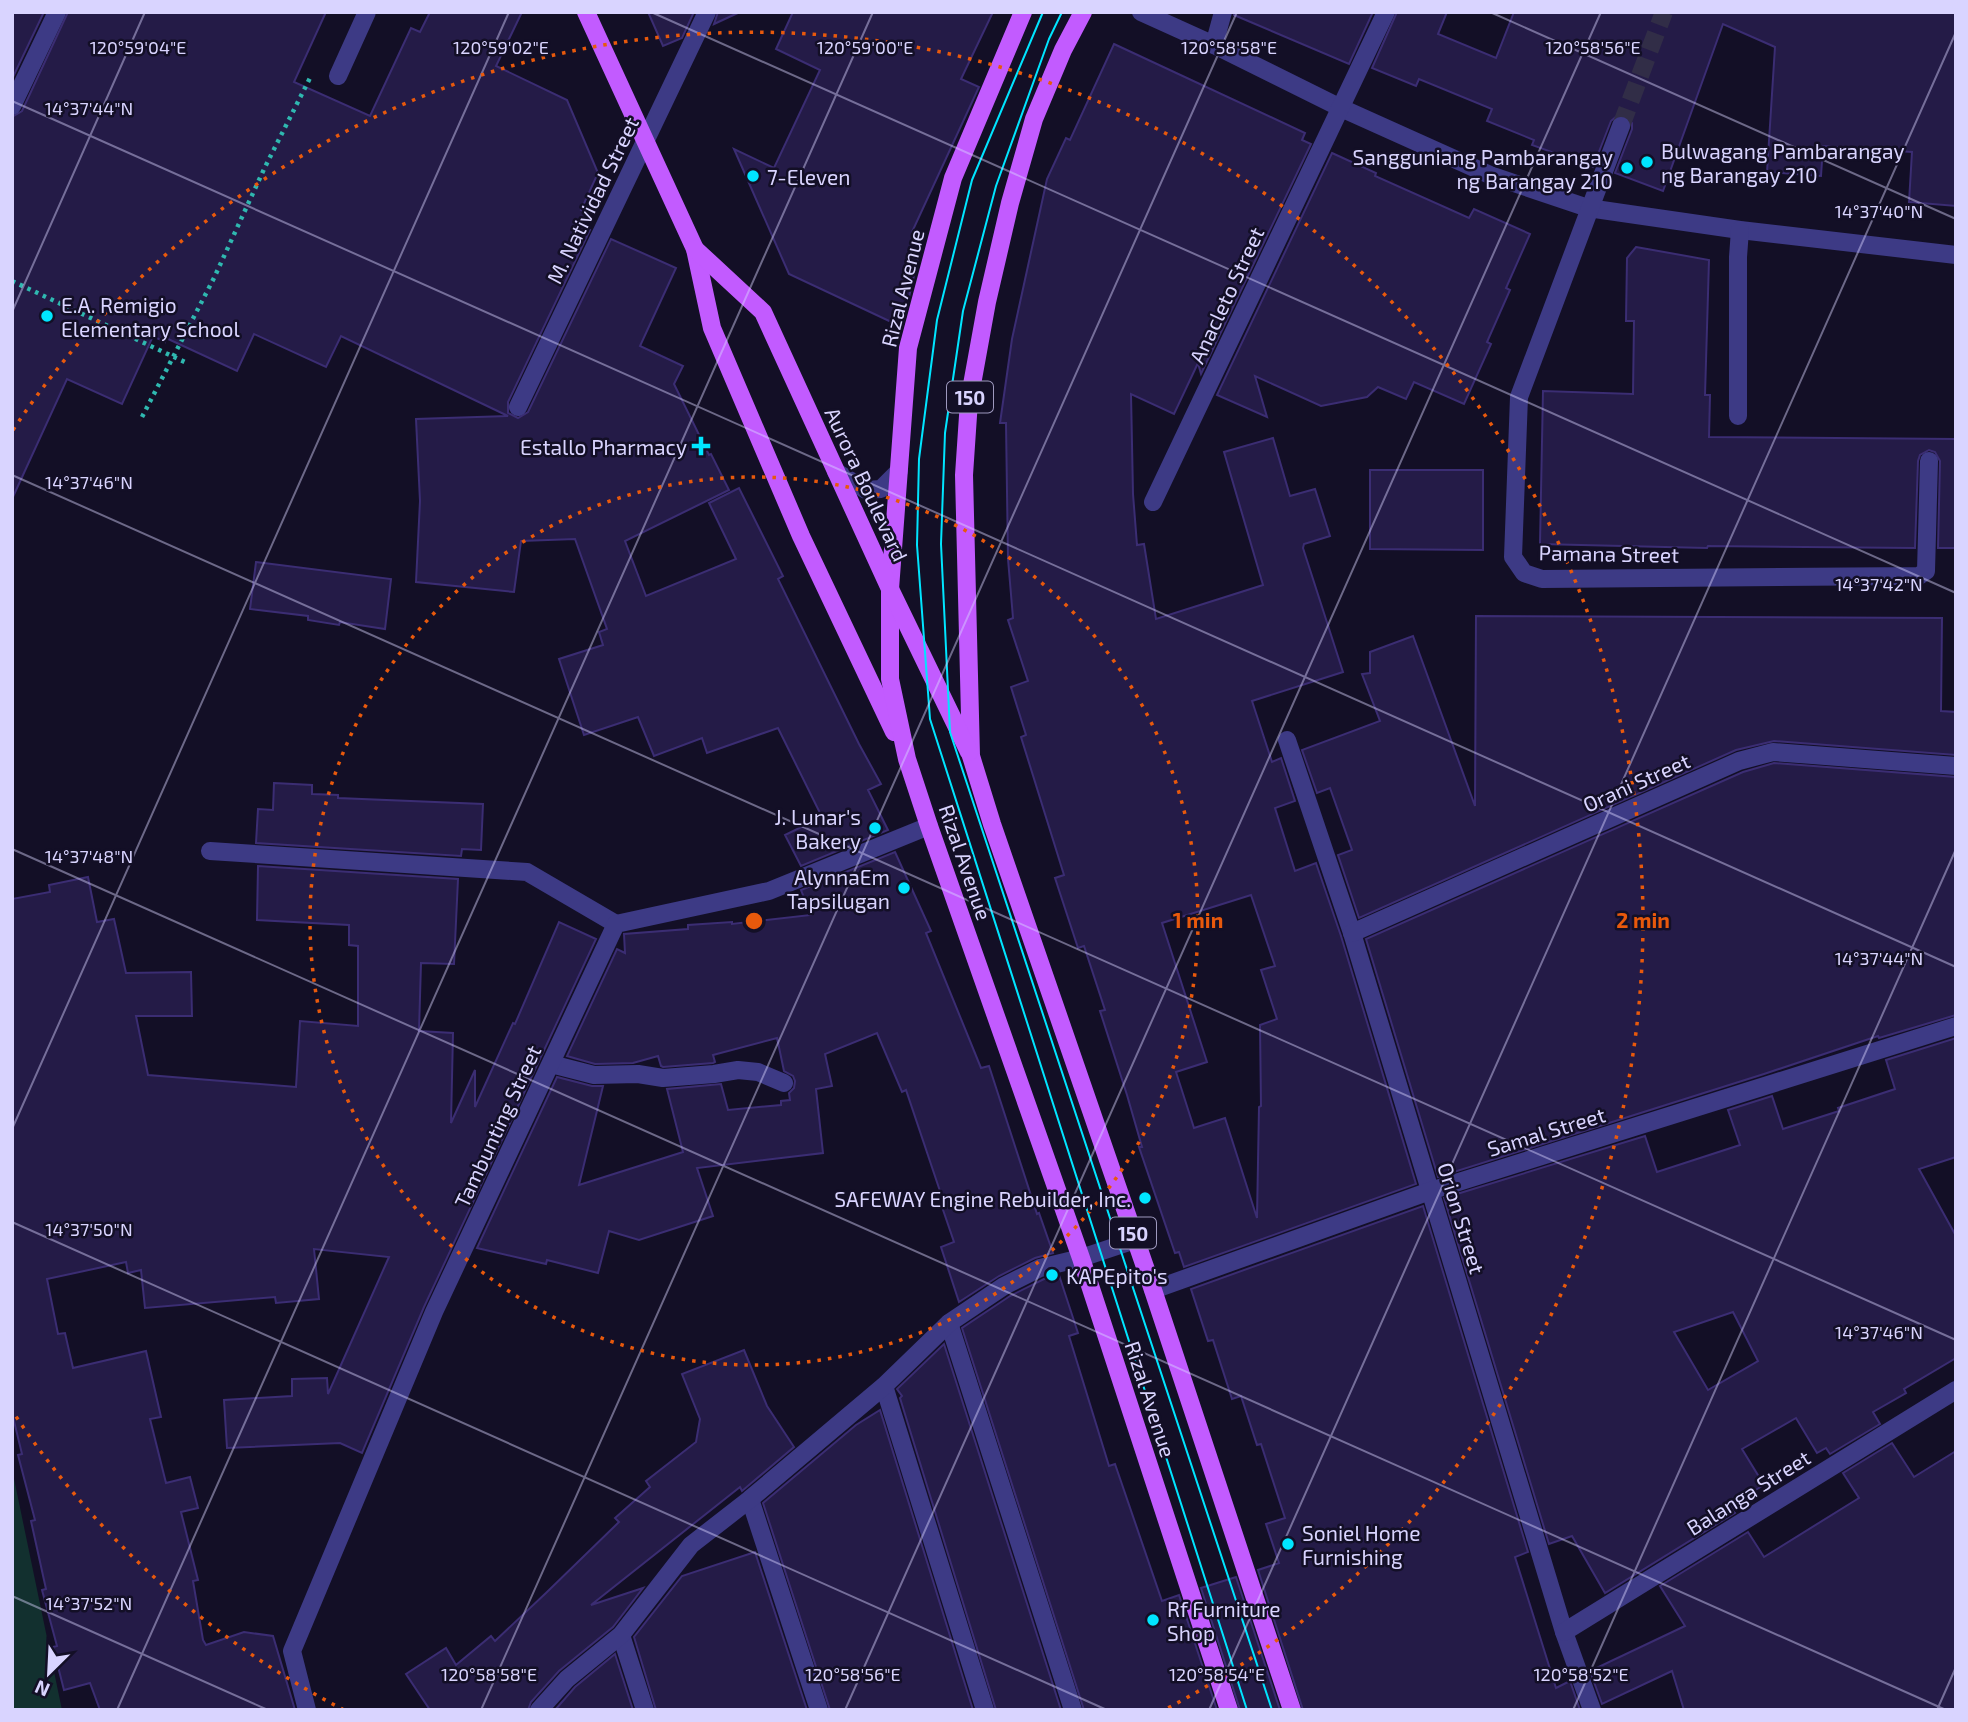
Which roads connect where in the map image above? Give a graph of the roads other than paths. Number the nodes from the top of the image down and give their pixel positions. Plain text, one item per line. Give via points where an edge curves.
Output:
1 (57, 12) edge
2 (368, 12) edge
3 (586, 12) edge
4 (707, 12) edge
5 (1023, 12) edge
6 (1083, 12) edge
7 (1141, 12) edge
8 (1223, 12) edge
9 (1386, 12) edge
10 (1214, 45) junction
11 (338, 76) road end
12 (12, 106) edge
13 (1341, 108) junction
14 (1621, 126) tunnel mouth
15 (645, 141) junction
16 (1588, 208) junction
17 (1740, 230) junction
18 (695, 250) junction
19 (1956, 255) edge
20 (518, 407) dead end
21 (1738, 416) dead end
22 (1929, 461) dead end
23 (899, 471) junction
24 (836, 472) junction
25 (1153, 502) dead end
26 (890, 589) junction
27 (1287, 740) dead end
28 (971, 756) junction
29 (907, 759) junction
30 (1956, 766) edge
31 (929, 826) junction
32 (210, 851) dead end
33 (616, 924) junction
34 (1352, 933) junction
35 (1956, 1026) edge
36 (551, 1064) junction
37 (784, 1083) dead end
38 (1430, 1191) junction
39 (1135, 1240) junction
40 (1081, 1258) junction
41 (1153, 1290) junction
42 (949, 1323) junction
43 (884, 1386) junction
44 (1956, 1390) edge
45 (750, 1499) junction
46 (1564, 1632) junction
47 (621, 1635) junction
48 (307, 1710) edge
49 (539, 1710) edge
50 (645, 1710) edge
51 (819, 1710) edge
52 (985, 1710) edge
53 (1073, 1710) edge
54 (1228, 1710) edge
55 (1292, 1710) edge
56 (1592, 1710) edge

1 - 12 street
2 - 11 street
3 - 15 main road, Aurora Boulevard
4 - 15 street, M. Natividad Street
5 - 23 main road, Rizal Avenue / 150 via 953,178 908,348
6 - 28 main road, Rizal Avenue / 150 via 1034,119 987,302 969,401 964,488
7 - 10 street
8 - 10 street
9 - 13 street, Anacleto Street
10 - 13 street
13 - 16 street via 1490,175
13 - 25 street, Anacleto Street
14 - 16 street, Pamana Street
15 - 18 main road, Aurora Boulevard
15 - 20 street, M. Natividad Street
16 - 17 street
16 - 22 street, Pamana Street via 1518,397 1513,557 1524,573 1542,579 1919,576 1926,571 1928,549
17 - 19 street
17 - 21 street
18 - 24 main road, Aurora Boulevard via 763,313
18 - 29 main road, Aurora Boulevard via 712,328 802,536
23 - 24 street via 881,489 866,490
23 - 26 main road, Rizal Avenue / 150
24 - 26 main road, Aurora Boulevard
26 - 28 main road, Aurora Boulevard
26 - 29 main road, Rizal Avenue / 150 via 890,679
27 - 34 street, Orion Street
28 - 39 main road, Rizal Avenue / 150
29 - 31 main road, Rizal Avenue / 150
30 - 34 street, Orani Street via 1773,752 1739,761
31 - 33 street via 769,891
31 - 40 main road, Rizal Avenue / 150
32 - 33 street via 527,872
33 - 36 street, Tambunting Street
34 - 38 street, Orion Street
35 - 38 street, Samal Street
36 - 37 street via 594,1075 638,1074 663,1079 738,1070 758,1072
36 - 48 street, Tambunting Street via 434,1312 292,1651
38 - 41 street, Samal Street
38 - 46 street, Orion Street
39 - 40 street
39 - 41 main road, Rizal Avenue / 150
40 - 42 street via 1040,1268
40 - 54 main road, Rizal Avenue / 150
41 - 55 main road, Rizal Avenue / 150
42 - 43 street
42 - 53 street
43 - 45 street
43 - 52 street
44 - 46 street, Balanga Street
45 - 47 street via 691,1545
45 - 51 street
46 - 56 street, Orion Street
47 - 49 street via 567,1679
47 - 50 street

